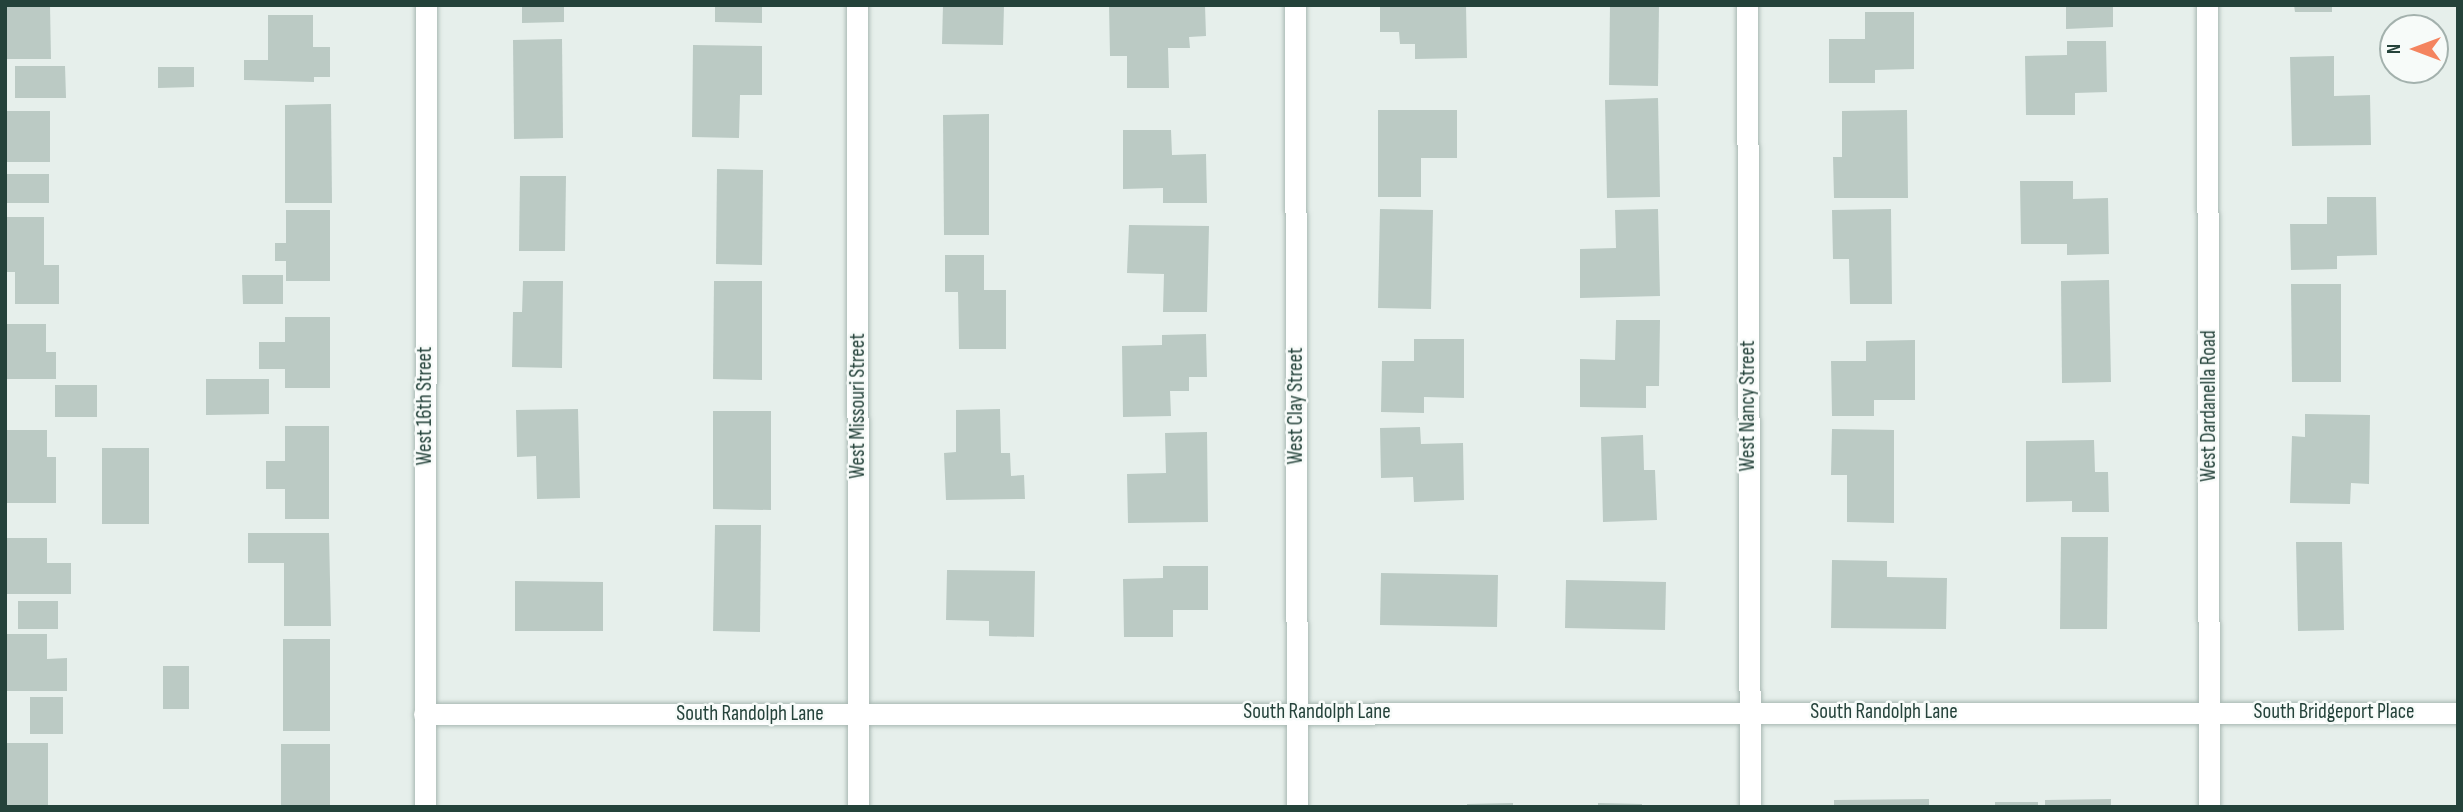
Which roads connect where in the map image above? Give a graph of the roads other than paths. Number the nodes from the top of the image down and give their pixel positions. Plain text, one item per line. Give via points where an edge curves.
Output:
1 (426, 5) edge
2 (857, 5) edge
3 (1295, 5) edge
4 (1747, 5) edge
5 (2207, 5) edge
6 (1297, 712) junction
7 (1749, 712) junction
8 (2209, 712) junction
9 (2458, 713) edge
10 (424, 714) junction
11 (858, 714) junction
12 (425, 807) edge
13 (858, 807) edge
14 (1297, 807) edge
15 (1750, 807) edge
16 (2209, 807) edge

1 - 10 street, West 16th Street
2 - 11 street, West Missouri Street
3 - 6 street, West Clay Street
4 - 7 street, West Nancy Street
5 - 8 street, West Dardanella Road
6 - 7 street, South Randolph Lane
6 - 11 street, South Randolph Lane
6 - 14 street, West Clay Street
7 - 8 street, South Randolph Lane
7 - 15 street, West Nancy Street
8 - 9 street, South Bridgeport Place
8 - 16 street, West Dardanella Road
10 - 11 street, South Randolph Lane
10 - 12 street, West 16th Street
11 - 13 street, West Missouri Street

